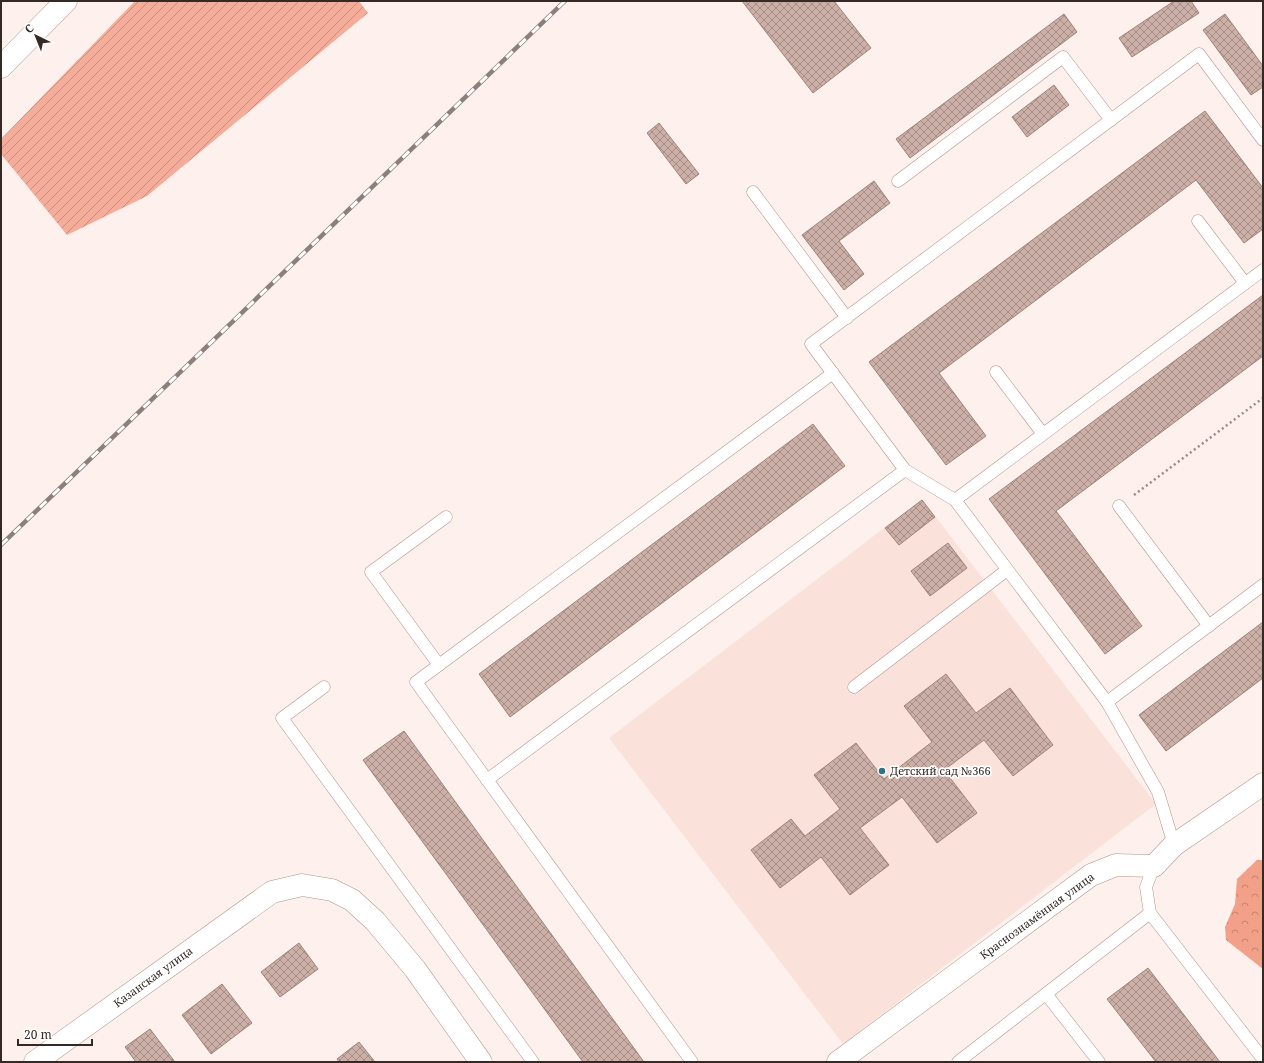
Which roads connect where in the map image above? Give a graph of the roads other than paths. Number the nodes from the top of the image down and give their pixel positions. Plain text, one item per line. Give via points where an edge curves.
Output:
1 (66, 1) edge
2 (1, 68) edge
3 (1111, 120) junction
4 (1263, 140) edge
5 (898, 181) dead end
6 (753, 192) dead end
7 (1198, 221) dead end
8 (1263, 270) edge
9 (1245, 283) junction
10 (847, 318) junction
11 (996, 372) dead end
12 (833, 373) junction
13 (1043, 434) junction
14 (905, 470) junction
15 (955, 500) junction
16 (1119, 506) road end
17 (446, 516) dead end
18 (1008, 570) junction
19 (1263, 585) edge
20 (1209, 626) junction
21 (439, 665) junction
22 (324, 687) dead end
23 (854, 687) dead end
24 (1107, 702) junction
25 (487, 780) junction
26 (1263, 784) edge
27 (1174, 845) junction
28 (1154, 866) junction
29 (1150, 913) junction
30 (1046, 994) junction
31 (1263, 1059) edge
32 (474, 1060) edge
33 (35, 1062) edge
34 (533, 1062) edge
35 (692, 1062) edge
36 (838, 1062) edge
37 (958, 1062) edge
38 (1099, 1062) edge

1 - 2 street
3 - 4 lane via 1199,54
3 - 5 lane via 1064,57
3 - 10 lane
6 - 10 lane
7 - 9 lane
8 - 9 lane
9 - 13 lane
10 - 12 lane via 811,344
11 - 13 lane
12 - 14 lane
12 - 21 lane
13 - 15 lane
14 - 15 lane
14 - 25 lane
15 - 18 lane
16 - 20 lane
17 - 21 lane via 371,572
18 - 23 lane
18 - 24 lane
19 - 20 lane
20 - 24 lane
21 - 25 lane via 416,682
22 - 34 lane via 282,718
24 - 27 lane via 1158,792
25 - 35 lane
26 - 27 street
27 - 28 street
28 - 29 lane via 1146,888
28 - 36 street, Краснознамённая улица via 1116,865 1091,875
29 - 30 lane
29 - 31 lane
30 - 37 lane
30 - 38 lane
32 - 33 street, Казанская улица via 416,969 375,921 352,900 332,890 302,885 272,892

